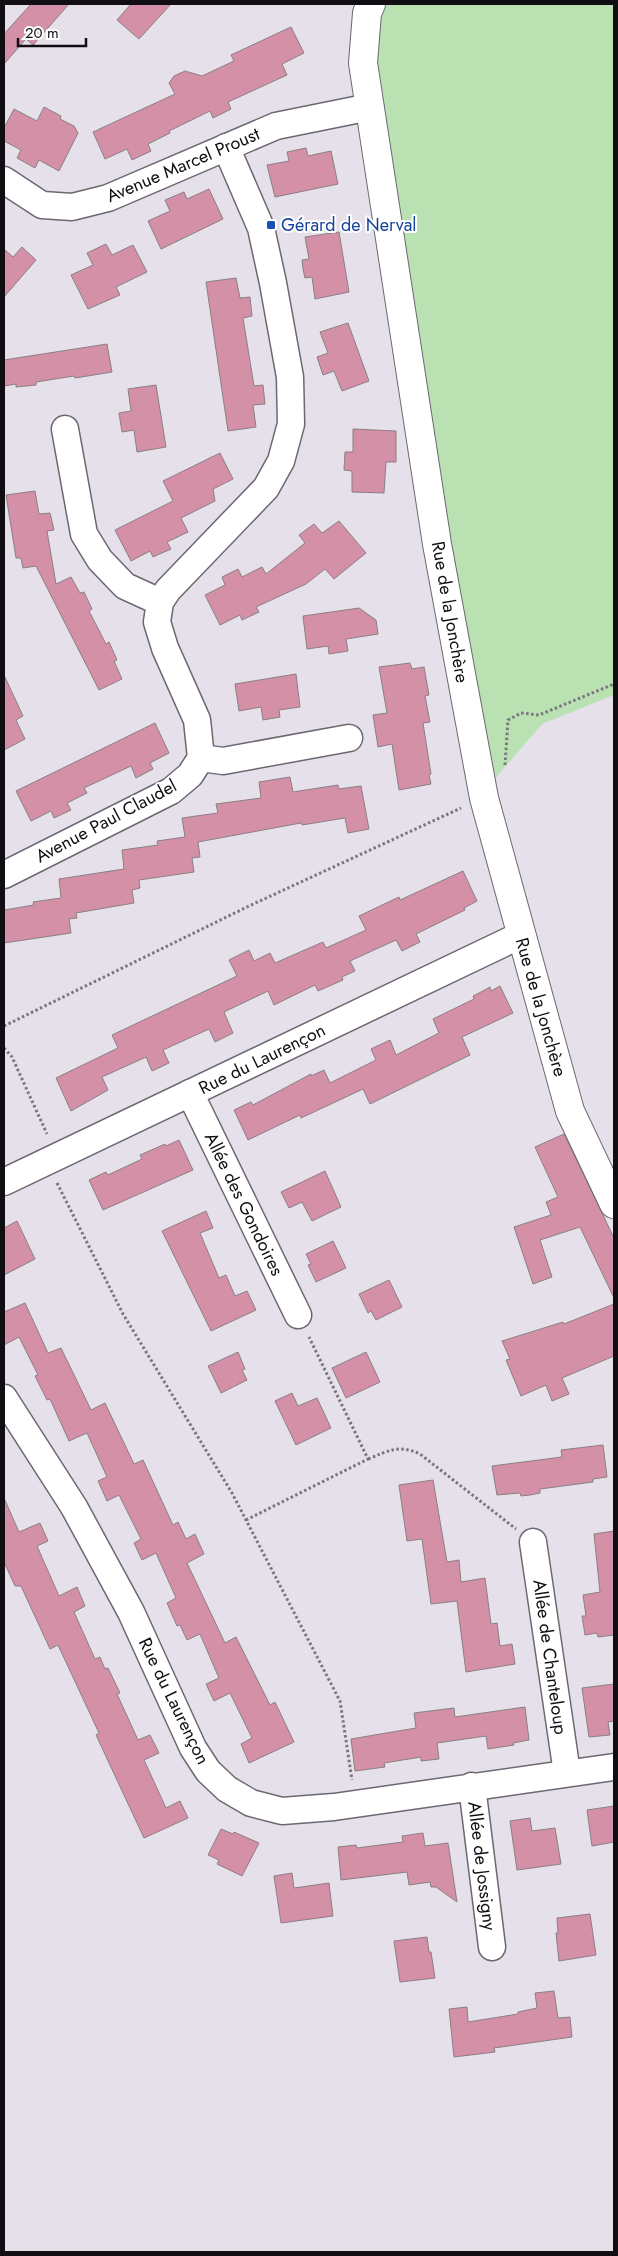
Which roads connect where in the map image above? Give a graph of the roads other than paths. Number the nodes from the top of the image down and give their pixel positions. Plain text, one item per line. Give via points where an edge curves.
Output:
1 (371, 4) edge
2 (370, 107) junction
3 (226, 147) junction
4 (4, 180) edge
5 (65, 429) dead end
6 (160, 602) junction
7 (349, 738) dead end
8 (201, 758) junction
9 (6, 867) edge
10 (521, 935) junction
11 (190, 1093) junction
12 (4, 1182) edge
13 (614, 1204) edge
14 (298, 1315) road end
15 (4, 1398) edge
16 (533, 1542) road end
17 (614, 1767) edge
18 (567, 1772) junction
19 (472, 1786) junction
20 (492, 1947) dead end

1 - 2 street, Rue de la Jonchère via 363,63
2 - 3 street, Avenue Marcel Proust via 276,126
2 - 10 street, Rue de la Jonchère via 436,535 484,798
3 - 4 street, Avenue Marcel Proust via 108,198 72,208 42,206
3 - 6 street via 261,228 290,377 291,424 281,461 266,488
5 - 6 street via 84,534 100,560 125,586
6 - 8 street via 157,622 196,720
7 - 8 street via 223,760
8 - 9 street, Avenue Paul Claudel via 190,775 171,791
10 - 11 street, Rue du Laurençon
10 - 13 street, Rue de la Jonchère via 570,1111
11 - 12 street, Rue du Laurençon
11 - 14 street, Allée des Gondoires
15 - 19 street, Rue du Laurençon via 79,1516 130,1612 193,1748 208,1772 227,1789 251,1802 282,1811
16 - 18 street, Allée de Chanteloup
17 - 18 street, Rue du Laurençon
18 - 19 street, Rue du Laurençon
19 - 20 street, Allée de Jossigny

